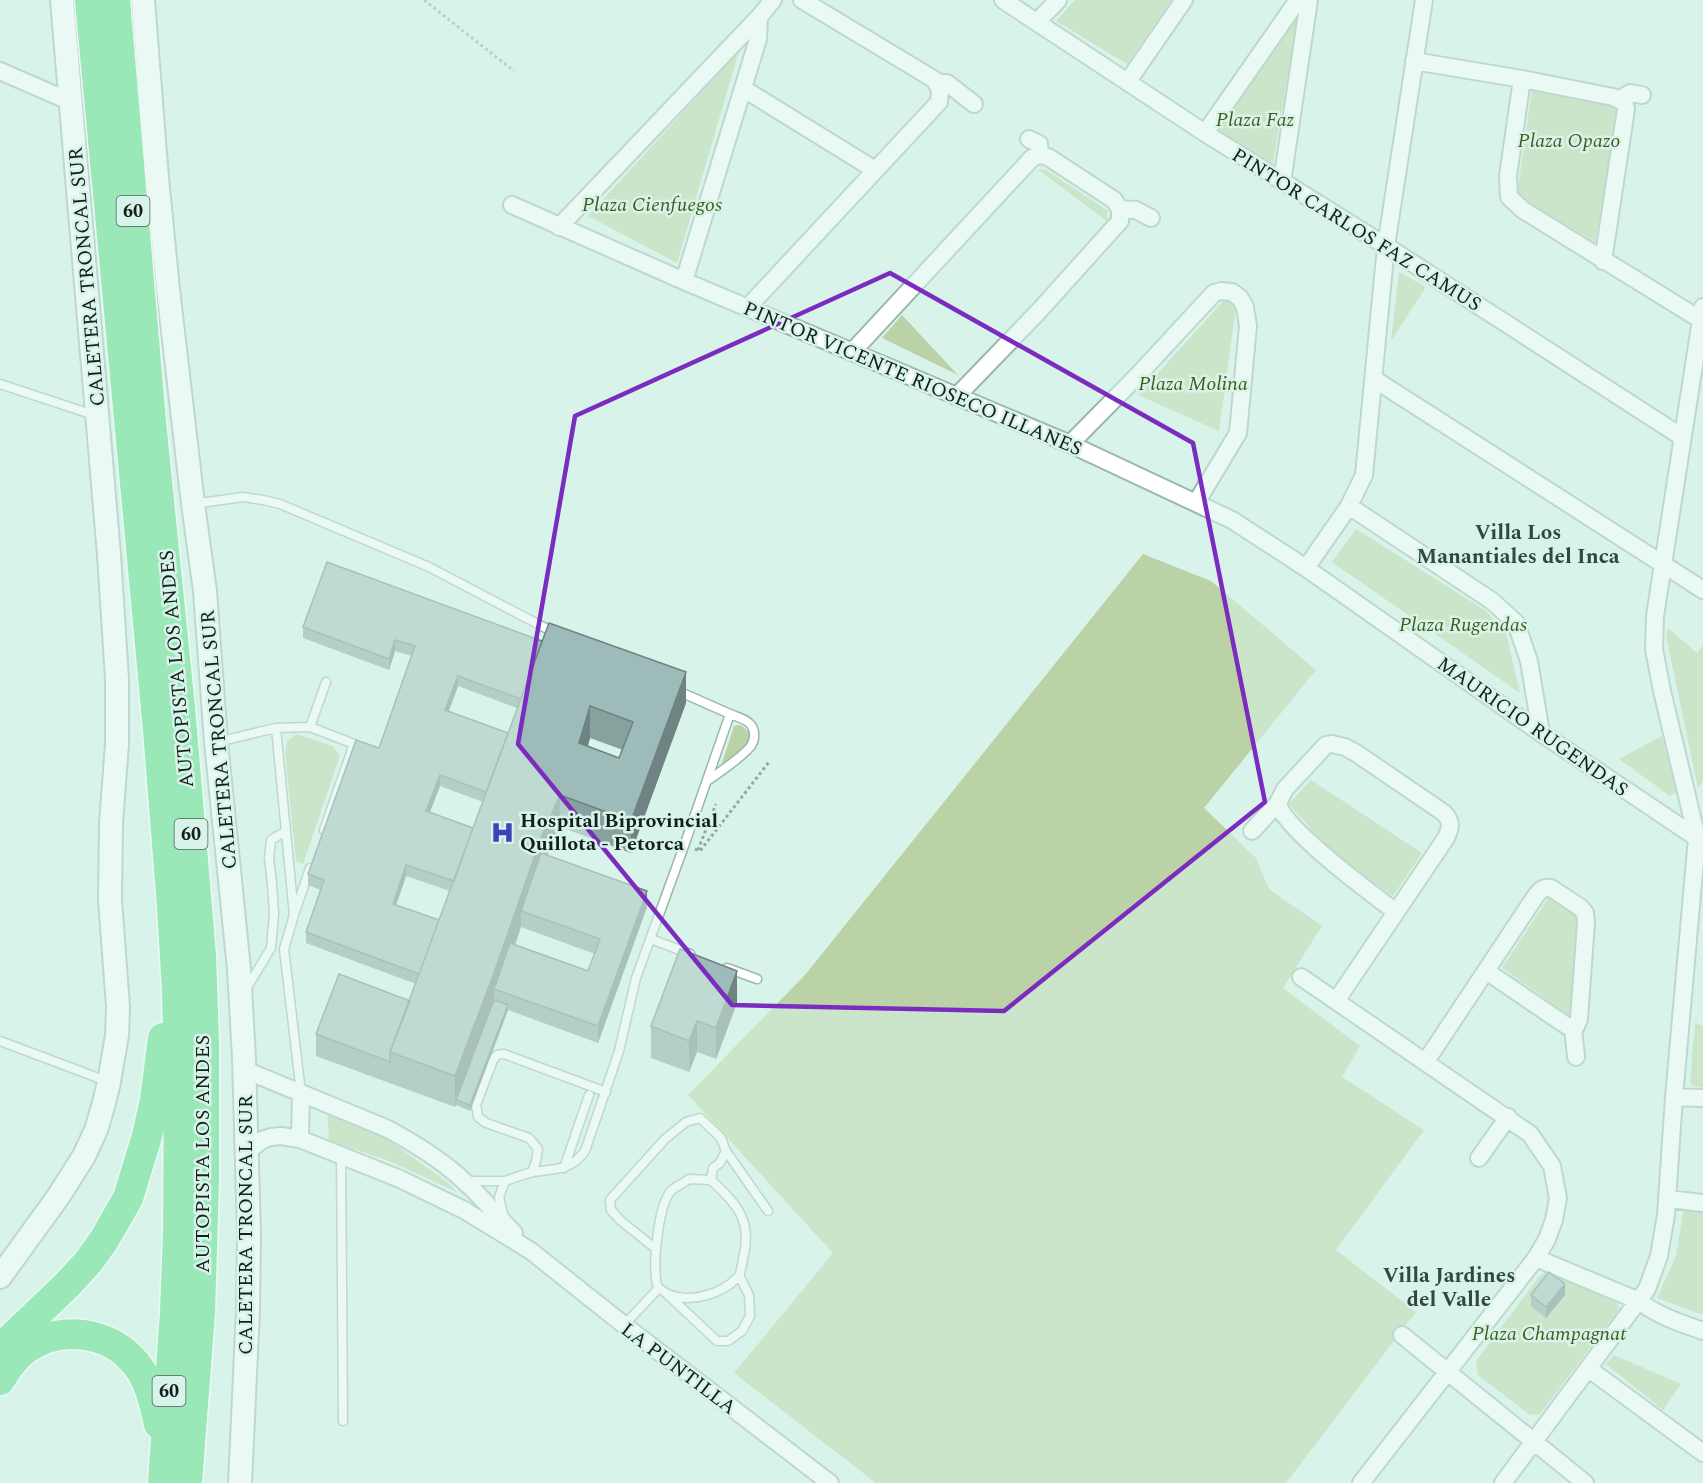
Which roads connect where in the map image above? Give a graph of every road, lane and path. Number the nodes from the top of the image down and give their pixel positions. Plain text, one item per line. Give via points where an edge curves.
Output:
1 (62, 0) edge
2 (90, 0) edge
3 (115, 0) edge
4 (143, 0) edge
5 (424, 0) edge
6 (773, 0) edge
7 (802, 0) edge
8 (1003, 0) edge
9 (1058, 0) edge
10 (1184, 0) edge
11 (1298, 0) edge
12 (1309, 0) edge
13 (1424, 0) edge
14 (759, 17) junction
15 (1037, 22) junction
16 (1414, 61) junction
17 (0, 71) edge
18 (514, 71) dead end
19 (1522, 79) junction
20 (1128, 81) junction
21 (938, 86) junction
22 (744, 89) junction
23 (1642, 95) dead end
24 (1620, 99) junction
25 (71, 102) junction
26 (974, 104) dead end
27 (1205, 133) junction
28 (1029, 140) dead end
29 (1040, 155) junction
30 (875, 170) junction
31 (1282, 182) junction
32 (512, 206) dead end
33 (1120, 209) junction
34 (1151, 218) dead end
35 (559, 227) junction
36 (1386, 246) junction
37 (1603, 261) junction
38 (684, 281) junction
39 (748, 307) junction
40 (1702, 313) edge
41 (853, 351) junction
42 (1374, 379) junction
43 (0, 384) edge
44 (957, 396) junction
45 (97, 416) junction
46 (1682, 437) junction
47 (1070, 444) junction
48 (1196, 503) junction
49 (193, 504) junction
50 (1349, 506) junction
51 (1663, 564) junction
52 (1306, 568) junction
53 (1703, 590) edge
54 (567, 639) edge
55 (326, 682) dead end
56 (668, 686) edge
57 (730, 714) junction
58 (276, 728) junction
59 (310, 728) junction
60 (1541, 733) junction
61 (216, 742) junction
62 (769, 762) dead end
63 (707, 782) junction
64 (1278, 803) junction
65 (716, 804) dead end
66 (1252, 831) dead end
67 (281, 834) dead end
68 (1700, 839) edge
69 (320, 841) edge
70 (684, 846) junction
71 (698, 850) junction
72 (312, 862) edge
73 (172, 906) junction
74 (1396, 912) junction
75 (294, 915) junction
76 (651, 939) junction
77 (694, 955) edge
78 (715, 963) edge
79 (1695, 967) edge
80 (1486, 971) junction
81 (1301, 977) dead end
82 (757, 979) dead end
83 (240, 999) junction
84 (1336, 1001) junction
85 (1573, 1028) junction
86 (0, 1041) edge
87 (1576, 1057) dead end
88 (1426, 1061) junction
89 (245, 1070) junction
90 (109, 1082) junction
91 (606, 1092) junction
92 (301, 1093) junction
93 (589, 1095) dead end
94 (1674, 1097) junction
95 (1703, 1098) edge
96 (1508, 1117) junction
97 (300, 1139) junction
98 (726, 1151) junction
99 (247, 1152) junction
100 (341, 1155) junction
101 (1479, 1158) dead end
102 (564, 1169) junction
103 (532, 1172) junction
104 (711, 1180) junction
105 (464, 1181) junction
106 (505, 1181) junction
107 (1668, 1199) junction
108 (1703, 1203) edge
109 (768, 1211) dead end
110 (505, 1224) junction
111 (656, 1249) junction
112 (531, 1251) junction
113 (1536, 1258) junction
114 (739, 1275) junction
115 (0, 1277) edge
116 (662, 1290) junction
117 (1639, 1300) junction
118 (624, 1325) junction
119 (1703, 1331) edge
120 (1402, 1335) dead end
121 (0, 1349) edge
122 (1589, 1369) junction
123 (1447, 1372) junction
124 (0, 1380) edge
125 (343, 1421) dead end
126 (1533, 1442) junction
127 (1703, 1453) edge
128 (180, 1475) edge
129 (240, 1483) edge
130 (830, 1483) edge
131 (1361, 1483) edge
132 (1503, 1483) edge
133 (1585, 1483) edge

1 - 25 street, CALETERA TRONCAL SUR
2 - 73 highway, AUTOPISTA LOS ANDES / 60
3 - 128 highway, AUTOPISTA LOS ANDES / 60 via 201,955 204,1182 200,1313
4 - 49 street, CALETERA TRONCAL SUR via 158,189
5 - 18 path
6 - 14 street
7 - 21 street via 935,80
8 - 15 street, PINTOR CARLOS FAZ CAMUS
9 - 15 street
10 - 20 street
11 - 27 street
12 - 31 street
13 - 16 street
14 - 22 street via 758,39
14 - 35 street
15 - 20 street, PINTOR CARLOS FAZ CAMUS
16 - 19 street
16 - 36 street
17 - 25 street
19 - 24 street
19 - 37 street via 1508,176 1509,197 1522,210
20 - 27 street, PINTOR CARLOS FAZ CAMUS
21 - 26 street via 947,83
21 - 30 street via 939,102
22 - 30 street
22 - 38 street
23 - 24 street via 1630,93
24 - 37 street via 1626,108
25 - 45 street, CALETERA TRONCAL SUR
27 - 31 street, PINTOR CARLOS FAZ CAMUS
28 - 29 street via 1039,144
29 - 33 street via 1114,200
29 - 41 street via 1032,158
30 - 39 street
31 - 36 street, PINTOR CARLOS FAZ CAMUS
32 - 35 street, PINTOR VICENTE RIOSECO ILLANES
33 - 34 street via 1136,210
33 - 44 street via 1120,221
35 - 38 street, PINTOR VICENTE RIOSECO ILLANES
36 - 42 street
36 - 46 street, PINTOR CARLOS FAZ CAMUS
37 - 40 street
38 - 39 street, PINTOR VICENTE RIOSECO ILLANES
39 - 41 street, PINTOR VICENTE RIOSECO ILLANES
40 - 46 street
41 - 44 street, PINTOR VICENTE RIOSECO ILLANES
42 - 50 street via 1364,475
42 - 51 street
43 - 45 lane
44 - 47 street, PINTOR VICENTE RIOSECO ILLANES
45 - 90 street, CALETERA TRONCAL SUR via 118,709 110,891 118,1007
46 - 51 street
47 - 48 street, PINTOR VICENTE RIOSECO ILLANES
47 - 48 street via 1214,293 1232,292 1245,307 1248,326 1238,433
48 - 52 street, PINTOR VICENTE RIOSECO ILLANES via 1232,520
49 - 54 lane via 243,497 280,504 429,567
49 - 61 street, CALETERA TRONCAL SUR via 205,591
50 - 52 street
50 - 60 street via 1492,602 1516,623 1529,661
51 - 53 street
51 - 68 street via 1654,649
52 - 60 street, MAURICIO RUGENDAS
55 - 59 lane
56 - 57 lane
57 - 63 lane
57 - 63 lane via 751,725 752,744
58 - 59 lane
58 - 61 lane
58 - 75 lane
59 - 69 lane via 354,744
60 - 68 street, MAURICIO RUGENDAS
61 - 83 street, CALETERA TRONCAL SUR
62 - 71 path
63 - 70 lane
64 - 66 street
64 - 74 street via 1287,818 1325,857
64 - 74 street via 1285,789 1319,751 1332,744 1356,753 1444,813 1451,826 1446,838
65 - 71 path
67 - 83 lane via 271,840 269,858 274,914 271,948
68 - 79 street
70 - 71 path
70 - 76 lane
72 - 75 lane
73 - 121 highway via 155,1100 128,1198 89,1261
73 - 128 highway, AUTOPISTA LOS ANDES / 60 via 179,1071 175,1312
74 - 84 street
75 - 92 lane via 284,950
76 - 77 lane
76 - 91 lane via 636,978
78 - 82 lane
79 - 94 street
80 - 85 street
80 - 85 street via 1540,890 1551,888 1585,913 1579,1019
80 - 88 street
81 - 84 street
83 - 89 street, CALETERA TRONCAL SUR
84 - 88 street
85 - 87 street
86 - 90 lane
88 - 96 street
89 - 92 street, LA PUNTILLA
89 - 99 street, CALETERA TRONCAL SUR
90 - 115 street, CALETERA TRONCAL SUR via 96,1130 84,1156
91 - 102 lane via 585,1151
91 - 103 lane via 504,1054 493,1060 476,1105 478,1117 529,1138 538,1149
92 - 97 street
92 - 105 street, LA PUNTILLA via 388,1129
93 - 102 lane
94 - 95 street
94 - 107 street
96 - 101 street
96 - 113 street via 1530,1134 1552,1166 1558,1198 1551,1230
97 - 99 street, LA PUNTILLA via 271,1137
97 - 100 street, LA PUNTILLA
98 - 104 lane via 713,1168
98 - 109 lane
98 - 111 lane via 721,1138 700,1118 686,1122 665,1139 610,1200 611,1210 621,1221
99 - 129 street, CALETERA TRONCAL SUR via 248,1310
100 - 112 street, LA PUNTILLA via 429,1192
100 - 125 lane
102 - 103 lane
103 - 106 lane
104 - 111 lane via 689,1179 670,1191 659,1220
104 - 114 lane via 731,1198 745,1222 745,1251
105 - 106 lane
105 - 110 street, LA PUNTILLA
106 - 110 lane via 499,1197
107 - 108 street
107 - 117 street via 1659,1256
110 - 112 street, LA PUNTILLA
111 - 116 lane via 657,1279
112 - 118 street, LA PUNTILLA
113 - 117 street
113 - 123 street
114 - 116 lane via 721,1289 699,1296 681,1298
114 - 116 lane via 749,1295 750,1316 742,1331 728,1341 717,1341
116 - 118 lane
117 - 119 street via 1652,1311
117 - 122 street
118 - 130 street, LA PUNTILLA
120 - 123 street
122 - 126 street
122 - 127 street
123 - 126 street
123 - 131 street
124 - 128 highway via 26,1349 51,1337 77,1334 116,1346 136,1364 149,1387 160,1428
126 - 132 street
126 - 133 street

